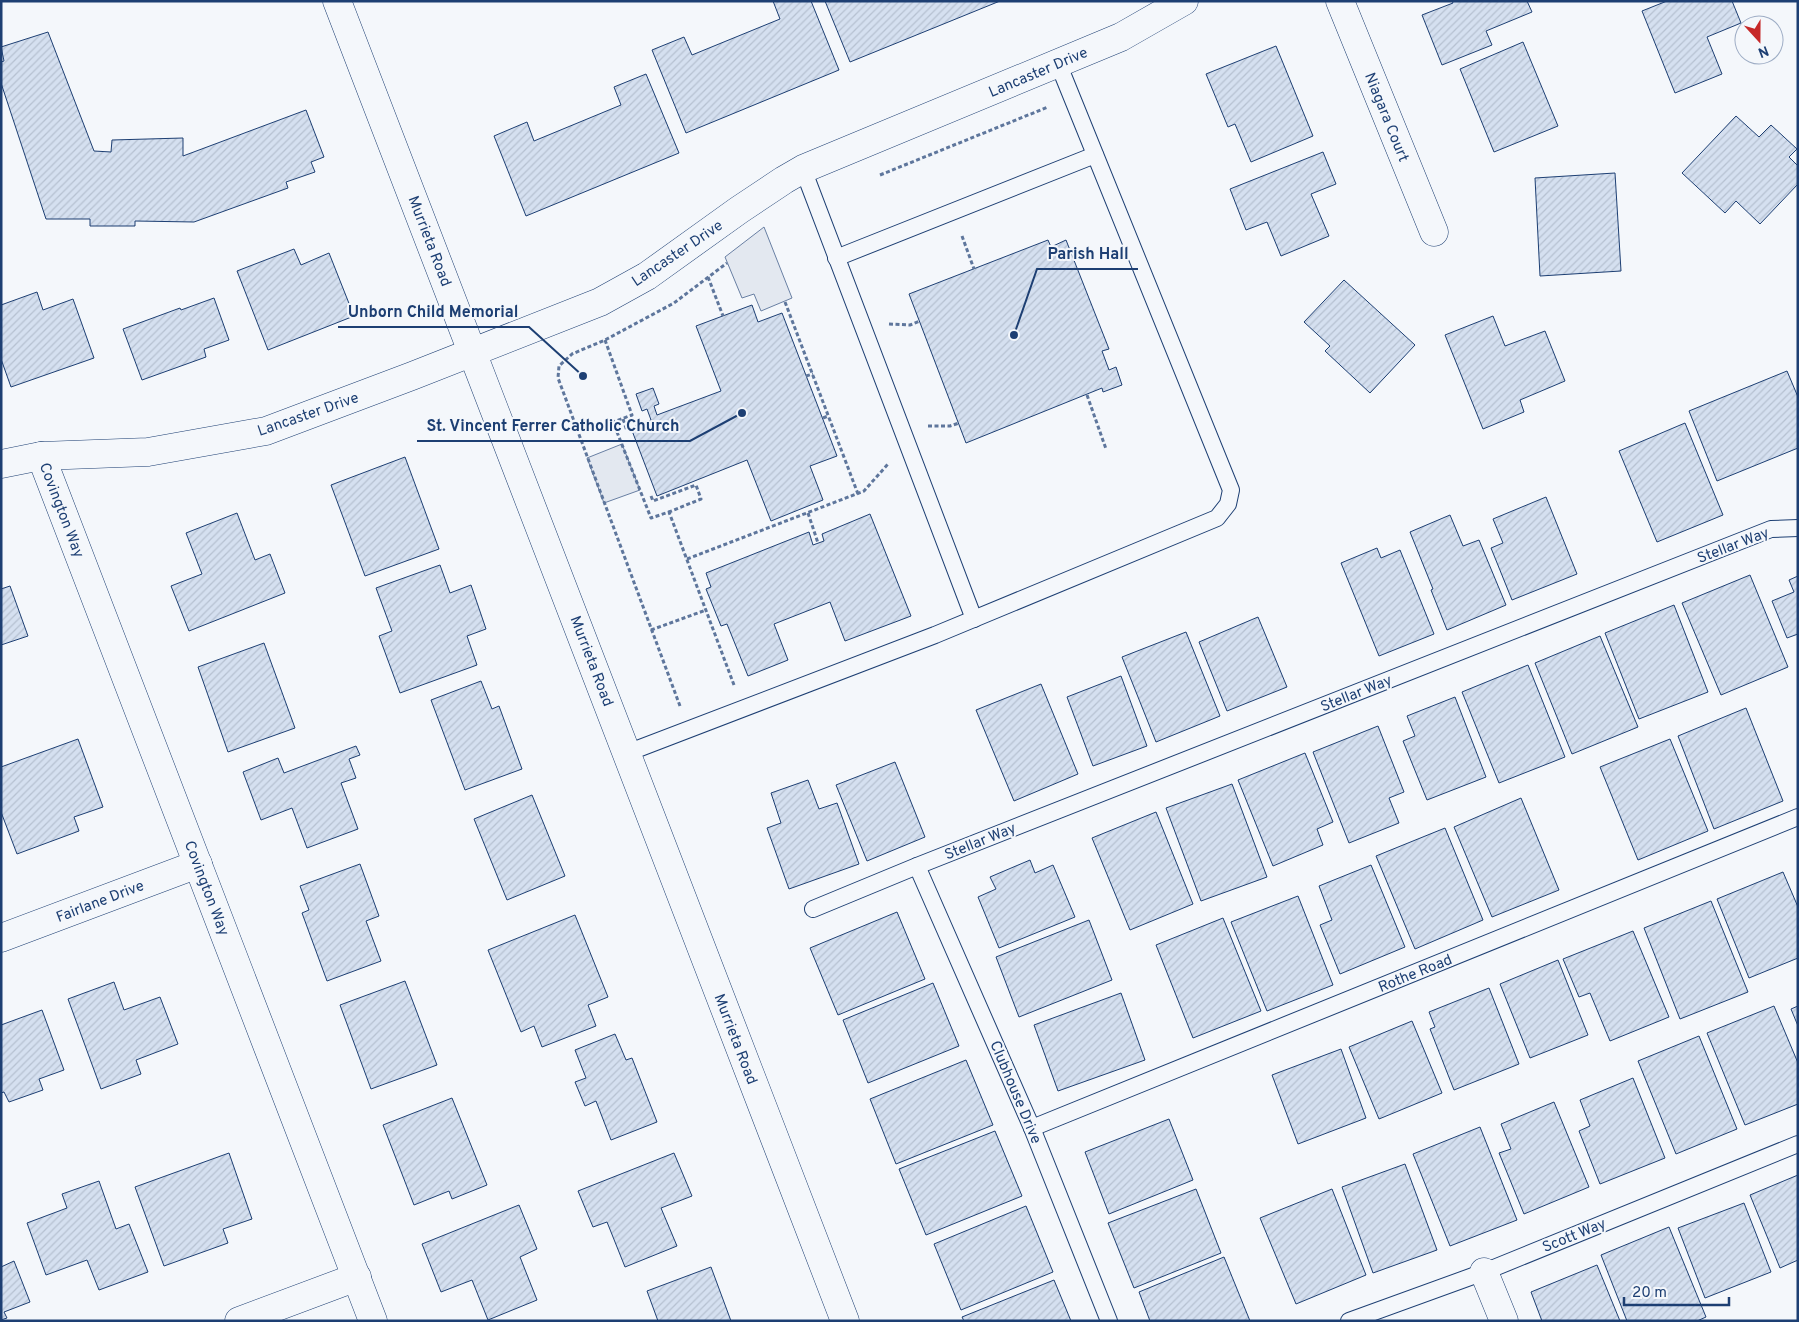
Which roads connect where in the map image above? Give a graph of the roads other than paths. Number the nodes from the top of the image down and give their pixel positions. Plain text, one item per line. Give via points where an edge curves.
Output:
1 (337, 1) edge
2 (1184, 1) edge
3 (1340, 1) edge
4 (1058, 63) junction
5 (1094, 156) junction
6 (803, 169) junction
7 (1434, 232) dead end
8 (836, 258) junction
9 (473, 352) junction
10 (41, 456) junction
11 (1, 464) edge
12 (1798, 528) edge
13 (974, 619) junction
14 (628, 753) junction
15 (1798, 817) edge
16 (198, 864) junction
17 (917, 866) junction
18 (813, 909) dead end
19 (1, 938) edge
20 (1032, 1128) junction
21 (1798, 1144) edge
22 (1484, 1272) junction
23 (357, 1277) junction
24 (239, 1321) edge
25 (373, 1321) edge
26 (844, 1321) edge
27 (1109, 1321) edge
28 (1348, 1321) edge
29 (1504, 1321) edge

1 - 9 street, Murrieta Road
2 - 4 street, Lancaster Drive via 1121,37
3 - 7 street, Niagara Court
4 - 5 lane
4 - 6 street, Lancaster Drive
5 - 8 lane
5 - 13 lane via 1231,490 1228,504 1217,518
6 - 8 lane
6 - 9 street, Lancaster Drive via 739,210 648,276 600,302
8 - 13 lane
9 - 10 street, Lancaster Drive via 266,431 148,452
9 - 14 street, Murrieta Road
10 - 11 street, Lancaster Drive
10 - 16 street, Covington Way
12 - 17 lane, Stellar Way via 1771,529
13 - 14 lane
14 - 26 street, Murrieta Road
15 - 20 lane, Rothe Road
16 - 19 street, Fairlane Drive
16 - 23 street, Covington Way
17 - 18 lane, Stellar Way
17 - 20 lane, Clubhouse Drive
20 - 27 lane, Clubhouse Drive
21 - 22 lane, Scott Way
22 - 28 lane, Scott Way
22 - 29 street
23 - 24 street
23 - 25 street, Covington Way

